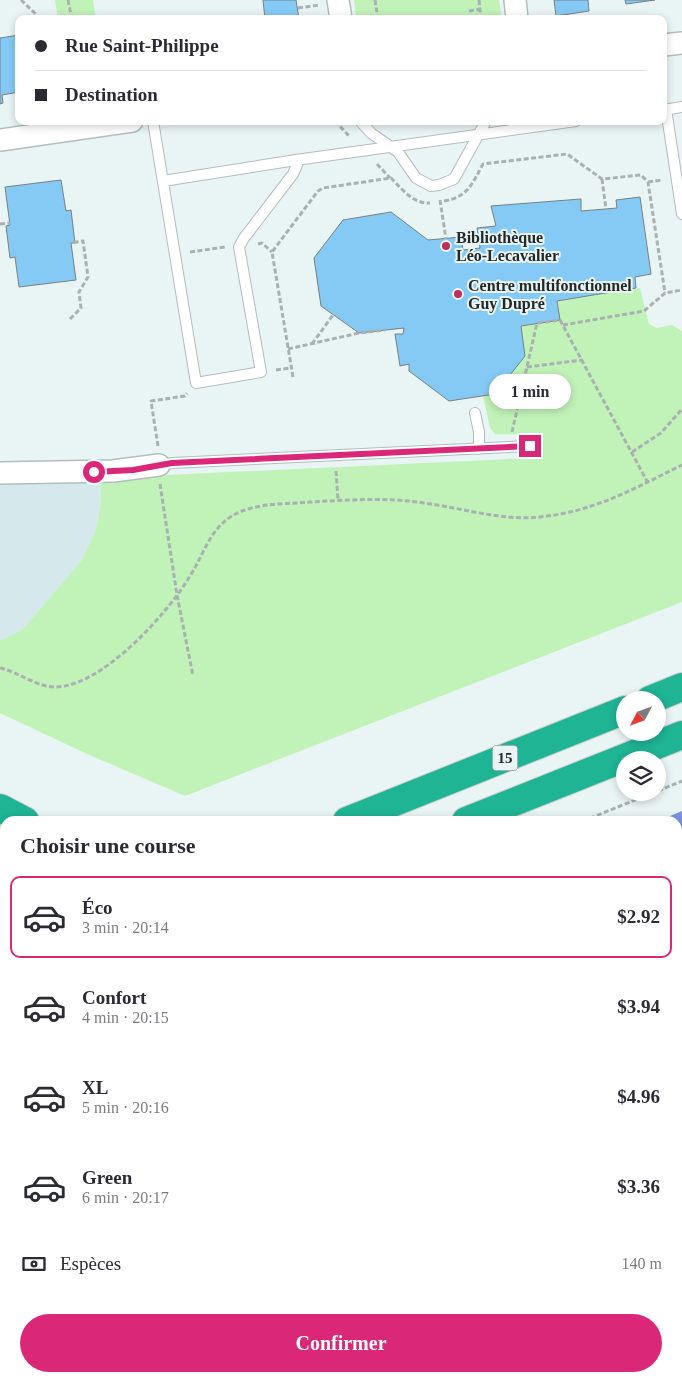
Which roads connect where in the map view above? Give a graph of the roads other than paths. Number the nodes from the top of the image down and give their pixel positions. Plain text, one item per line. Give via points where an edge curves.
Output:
1 (338, 0) edge
2 (514, 0) edge
3 (340, 15) edge
4 (516, 15) edge
5 (682, 43) edge
6 (667, 45) edge
7 (682, 107) edge
8 (667, 110) edge
9 (667, 122) edge
10 (104, 125) edge
11 (154, 125) edge
12 (364, 125) edge
13 (484, 125) edge
14 (546, 125) edge
15 (479, 134) junction
16 (0, 140) edge
17 (392, 147) junction
18 (296, 160) junction
19 (163, 181) junction
20 (682, 214) edge
21 (475, 413) dead end
22 (530, 446) dead end
23 (479, 449) junction
24 (159, 465) joint
25 (0, 473) edge
26 (682, 687) edge
27 (666, 694) edge
28 (616, 714) edge
29 (682, 735) edge
30 (0, 808) edge
31 (15, 816) edge
32 (360, 816) edge
33 (479, 816) edge

1 - 3 street
2 - 4 street
5 - 6 street
7 - 8 lane
9 - 20 lane
10 - 16 street
11 - 19 lane
12 - 17 lane
13 - 15 lane
14 - 15 lane
15 - 17 lane
15 - 17 lane via 454,179 438,185 431,186 416,178
17 - 18 lane
18 - 19 lane
18 - 19 lane via 294,174 244,238 240,248 261,372 196,384
21 - 23 lane
22 - 23 lane
23 - 24 lane
24 - 25 street via 113,471
26 - 27 highway
28 - 32 highway, 15
29 - 33 highway
30 - 31 highway

